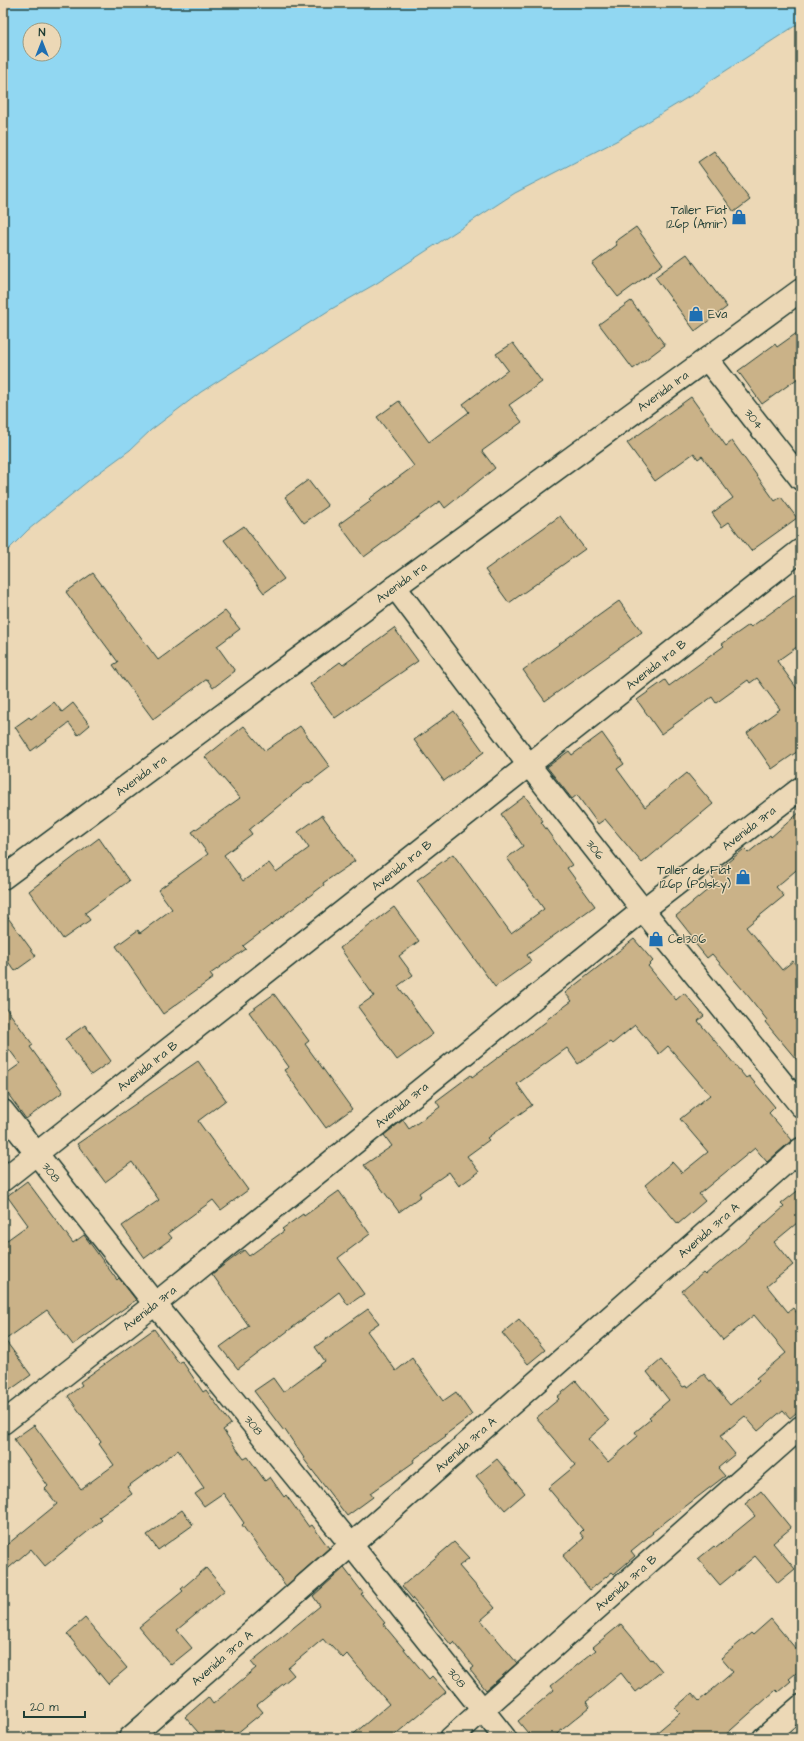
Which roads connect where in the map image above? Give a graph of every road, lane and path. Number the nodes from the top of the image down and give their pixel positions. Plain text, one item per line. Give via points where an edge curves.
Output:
1 (801, 290) edge
2 (707, 359) junction
3 (801, 479) edge
4 (801, 550) edge
5 (394, 588) junction
6 (528, 764) junction
7 (801, 788) edge
8 (3, 878) edge
9 (643, 910) junction
10 (801, 1106) edge
11 (3, 1111) edge
12 (801, 1150) edge
13 (37, 1153) junction
14 (3, 1180) edge
15 (155, 1304) junction
16 (3, 1423) edge
17 (801, 1427) edge
18 (352, 1546) junction
19 (801, 1706) edge
20 (483, 1709) junction
21 (130, 1738) edge
22 (451, 1738) edge
23 (505, 1738) edge
24 (764, 1738) edge

1 - 2 street, Avenida 1ra
2 - 3 street, 304
2 - 5 street, Avenida 1ra
4 - 6 street, Avenida 1ra B
5 - 6 street, 306
5 - 8 street, Avenida 1ra
6 - 9 street, 306
6 - 13 street, Avenida 1ra B
7 - 9 street, Avenida 3ra
9 - 10 street, 306
9 - 15 street, Avenida 3ra
11 - 13 street, 308
12 - 18 street, Avenida 3ra A
13 - 14 street, Avenida 1ra B
13 - 15 street, 308
15 - 16 street, Avenida 3ra
15 - 18 street, 308
17 - 20 street, Avenida 3ra B
18 - 20 street, 308
18 - 21 street, Avenida 3ra A
19 - 24 street
20 - 22 street, Avenida 3ra B
20 - 23 street, 308

